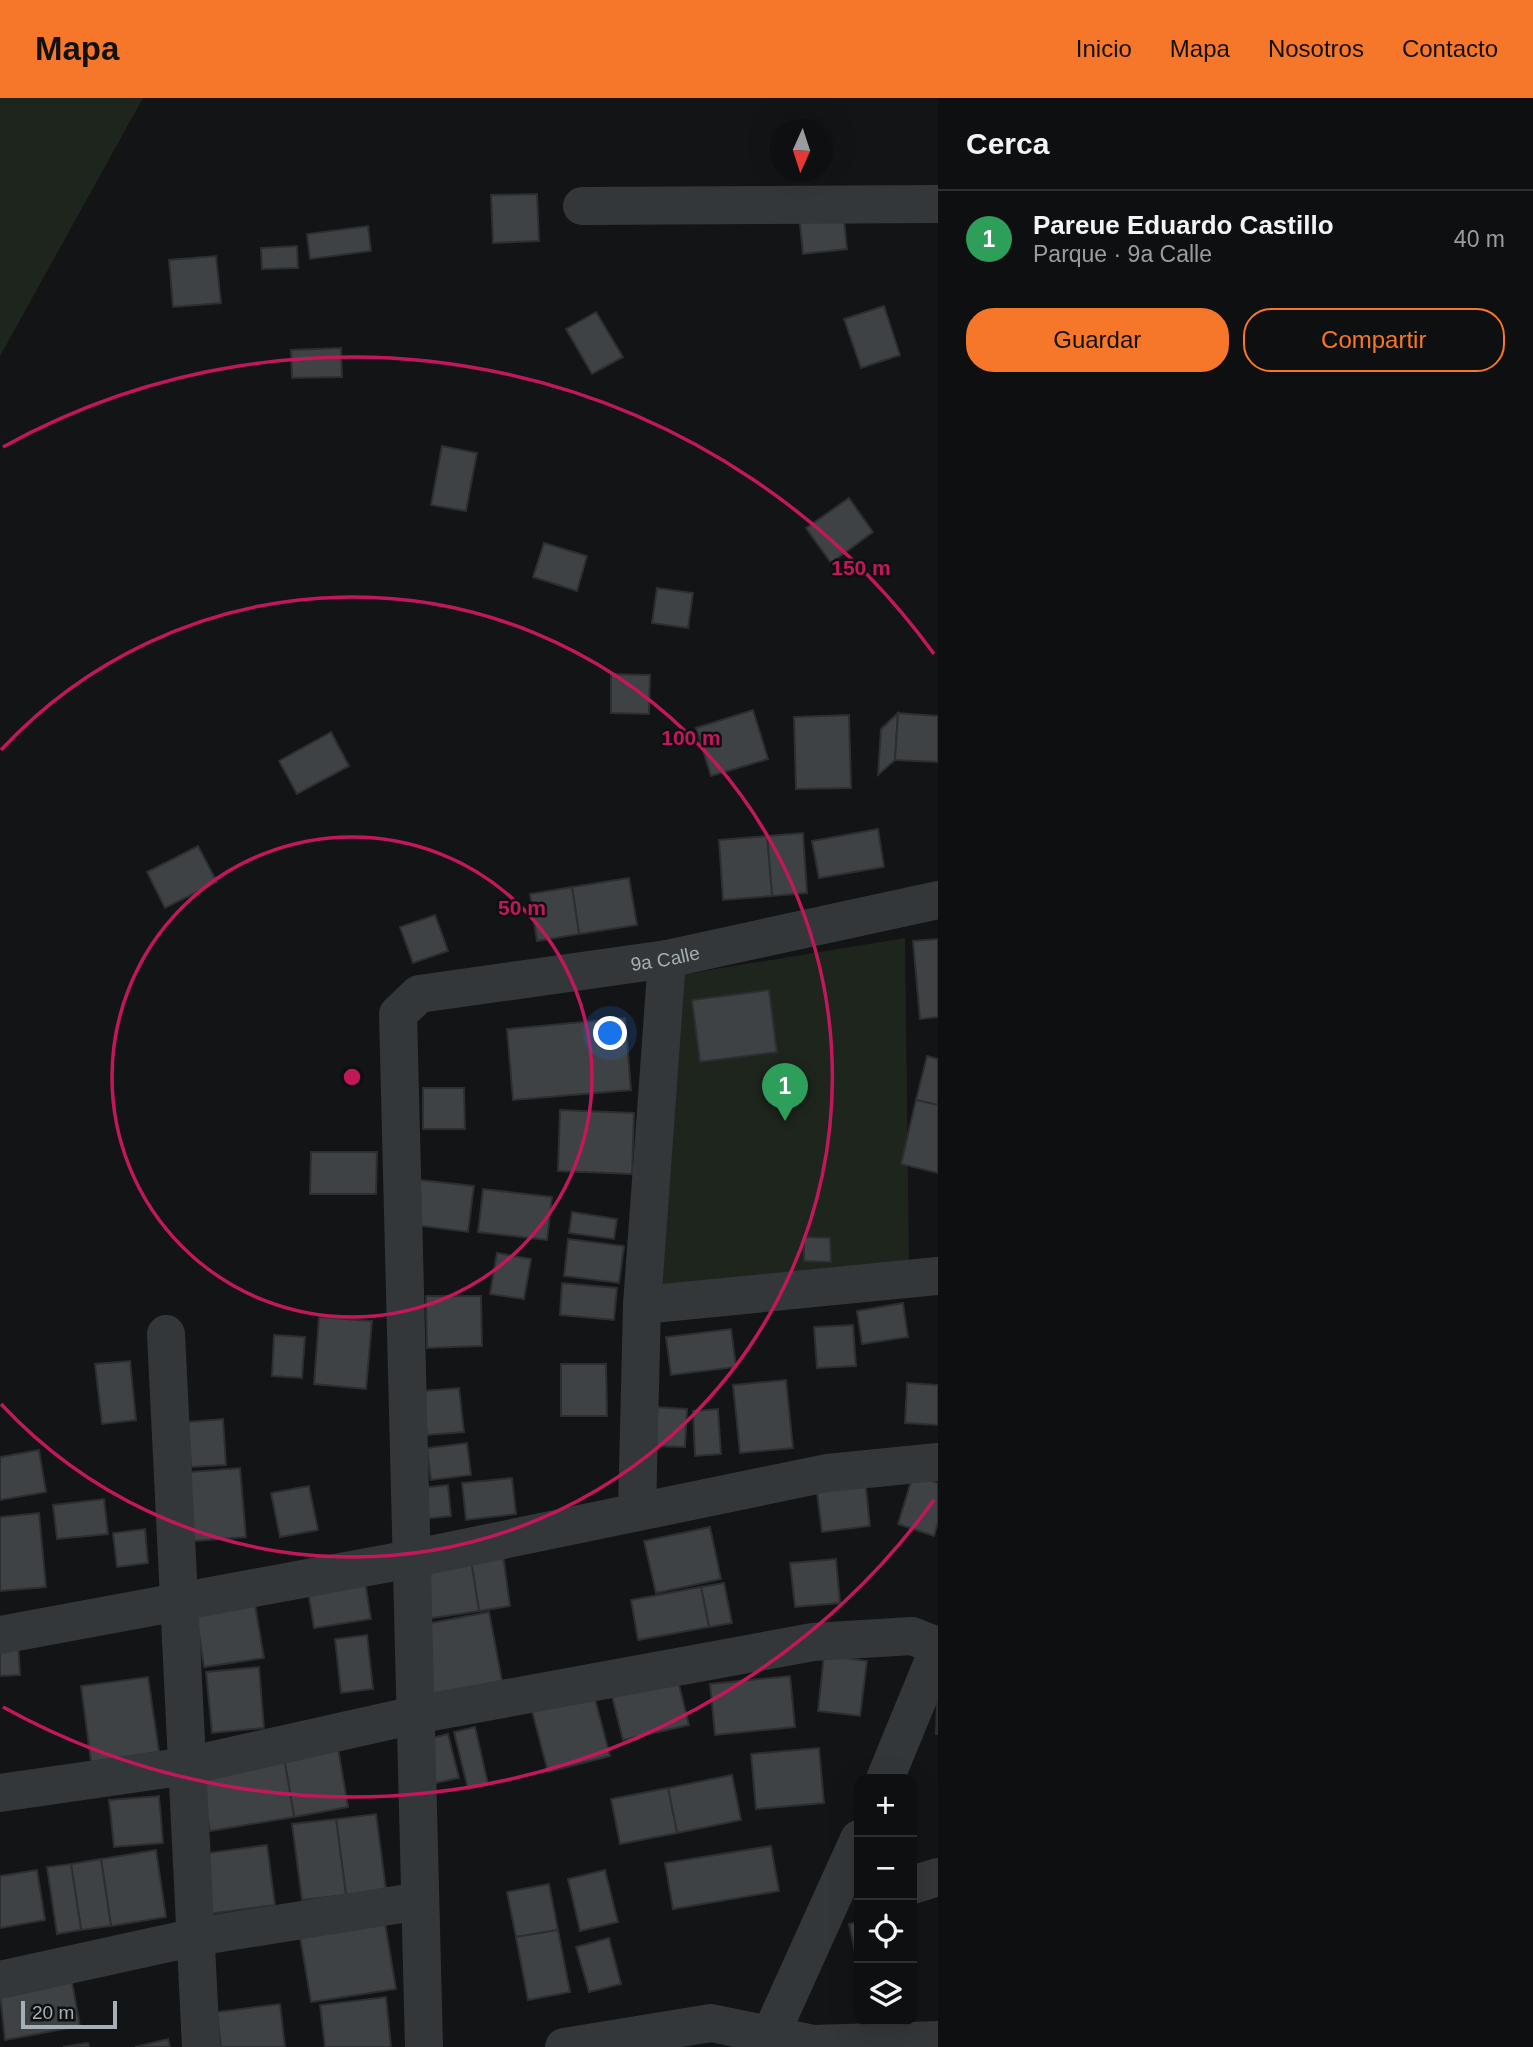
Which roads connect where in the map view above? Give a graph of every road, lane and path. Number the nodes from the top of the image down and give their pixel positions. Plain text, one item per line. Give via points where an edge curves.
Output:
1 (938, 204) edge
2 (582, 206) dead end
3 (938, 900) edge
4 (667, 959) junction
5 (938, 1276) edge
6 (642, 1305) junction
7 (166, 1334) dead end
8 (938, 1462) edge
9 (637, 1511) junction
10 (411, 1559) junction
11 (179, 1600) junction
12 (0, 1635) edge
13 (938, 1648) edge
14 (415, 1715) junction
15 (187, 1766) junction
16 (887, 1774) edge
17 (0, 1793) edge
18 (854, 1861) edge
19 (938, 1877) edge
20 (917, 1883) edge
21 (420, 1901) junction
22 (844, 1904) edge
23 (196, 1937) junction
24 (0, 1980) edge
25 (938, 2040) edge
26 (769, 2043) edge
27 (201, 2047) edge
28 (424, 2047) edge
29 (564, 2047) edge

1 - 2 street
3 - 4 street, 9a Calle
4 - 6 street
4 - 10 street, 9a Calle via 419,994 398,1014
5 - 6 street
6 - 9 street
7 - 11 street
8 - 9 street via 827,1473
9 - 10 street
10 - 11 street
10 - 14 street
11 - 12 street
11 - 15 street
13 - 14 street via 912,1636 813,1642
13 - 16 street
14 - 15 street
14 - 21 street
15 - 17 street
15 - 23 street
18 - 22 street
19 - 20 street
21 - 23 street
21 - 28 street
22 - 26 street
23 - 24 street
23 - 27 street
25 - 26 street
26 - 29 street via 711,2023

